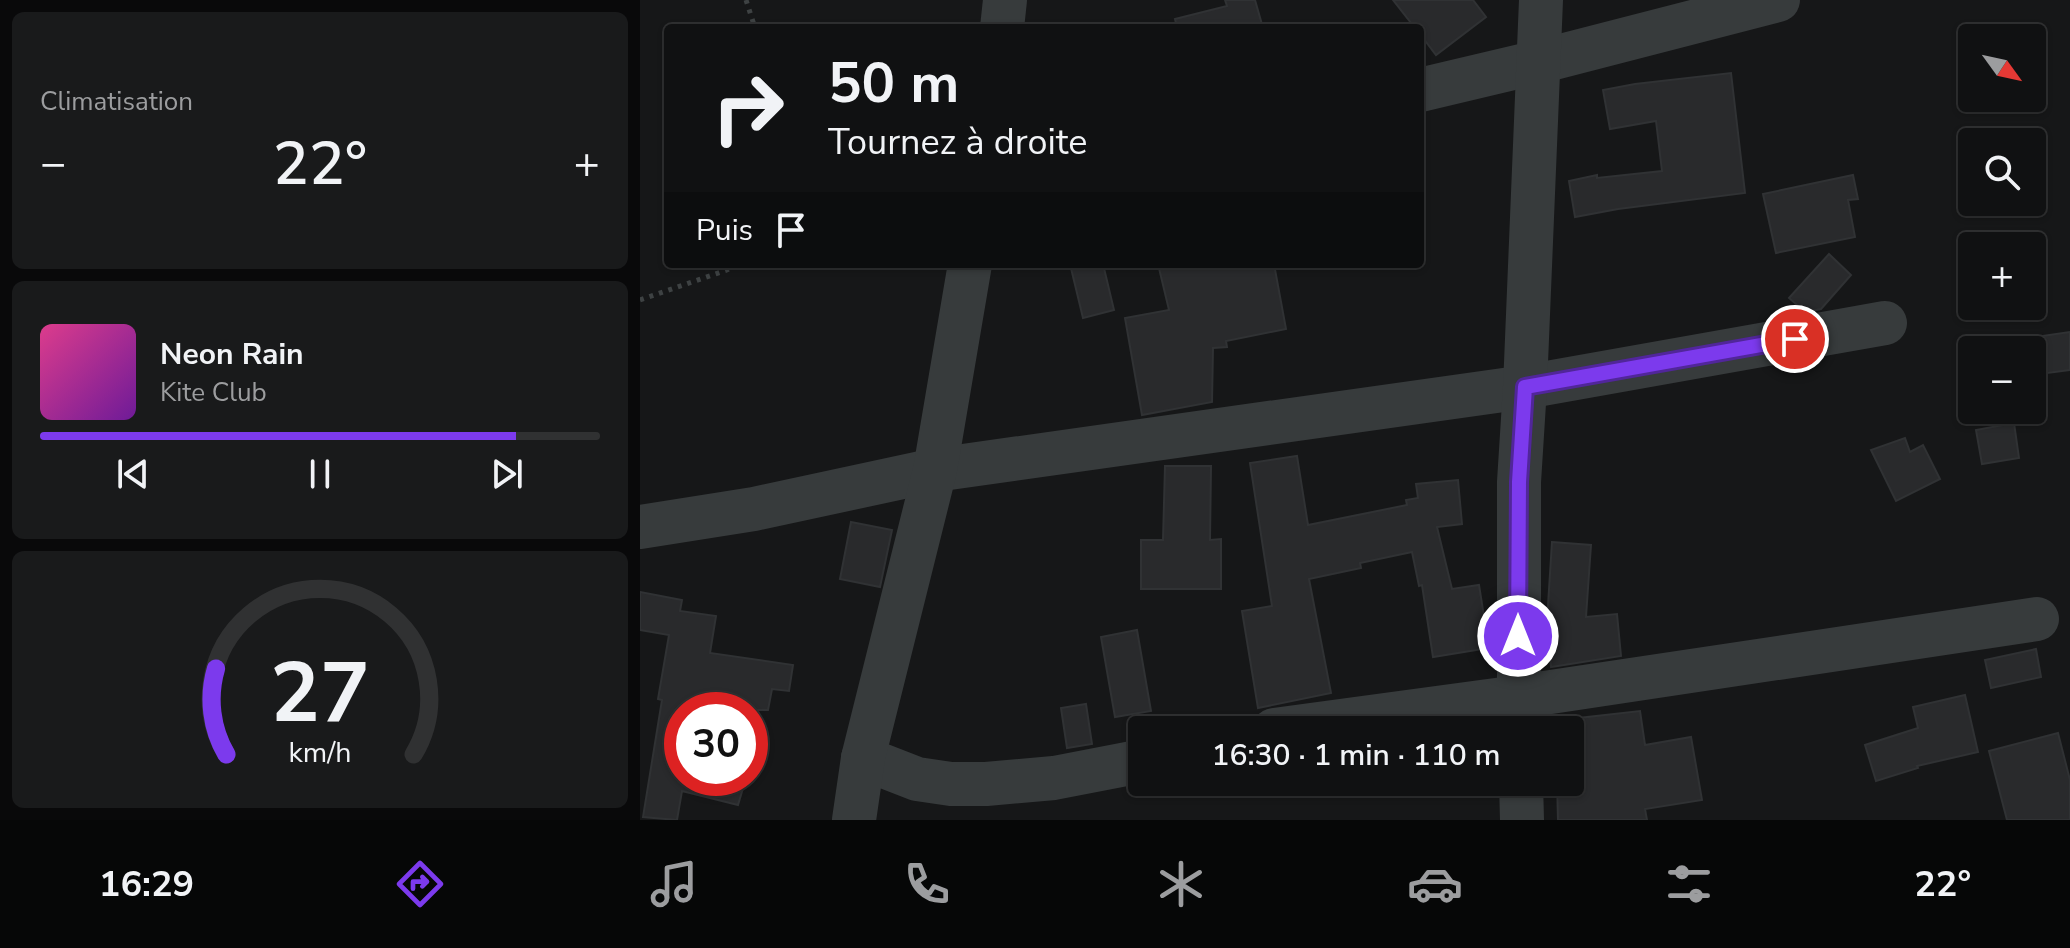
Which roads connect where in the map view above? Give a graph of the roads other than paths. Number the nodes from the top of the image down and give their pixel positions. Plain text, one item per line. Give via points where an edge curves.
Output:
1 (1005, 0) edge
2 (1541, 0) edge
3 (1778, 0) edge
4 (1002, 24) edge
5 (1538, 62) junction
6 (1424, 89) edge
7 (969, 268) edge
8 (1885, 323) dead end
9 (1525, 387) junction
10 (935, 470) junction
11 (640, 527) edge
12 (2037, 619) dead end
13 (1519, 714) edge
14 (1488, 716) edge
15 (863, 758) junction
16 (1128, 764) edge
17 (1521, 796) edge
18 (854, 820) edge
19 (1522, 820) edge

1 - 4 street
2 - 5 street
3 - 5 street
5 - 6 street
5 - 9 street
7 - 10 street
8 - 9 street
9 - 10 street
9 - 13 street via 1519,482
10 - 11 street
10 - 15 street
12 - 13 street
13 - 14 street
15 - 16 street via 917,779 951,784 1054,778
15 - 18 street
17 - 19 street

